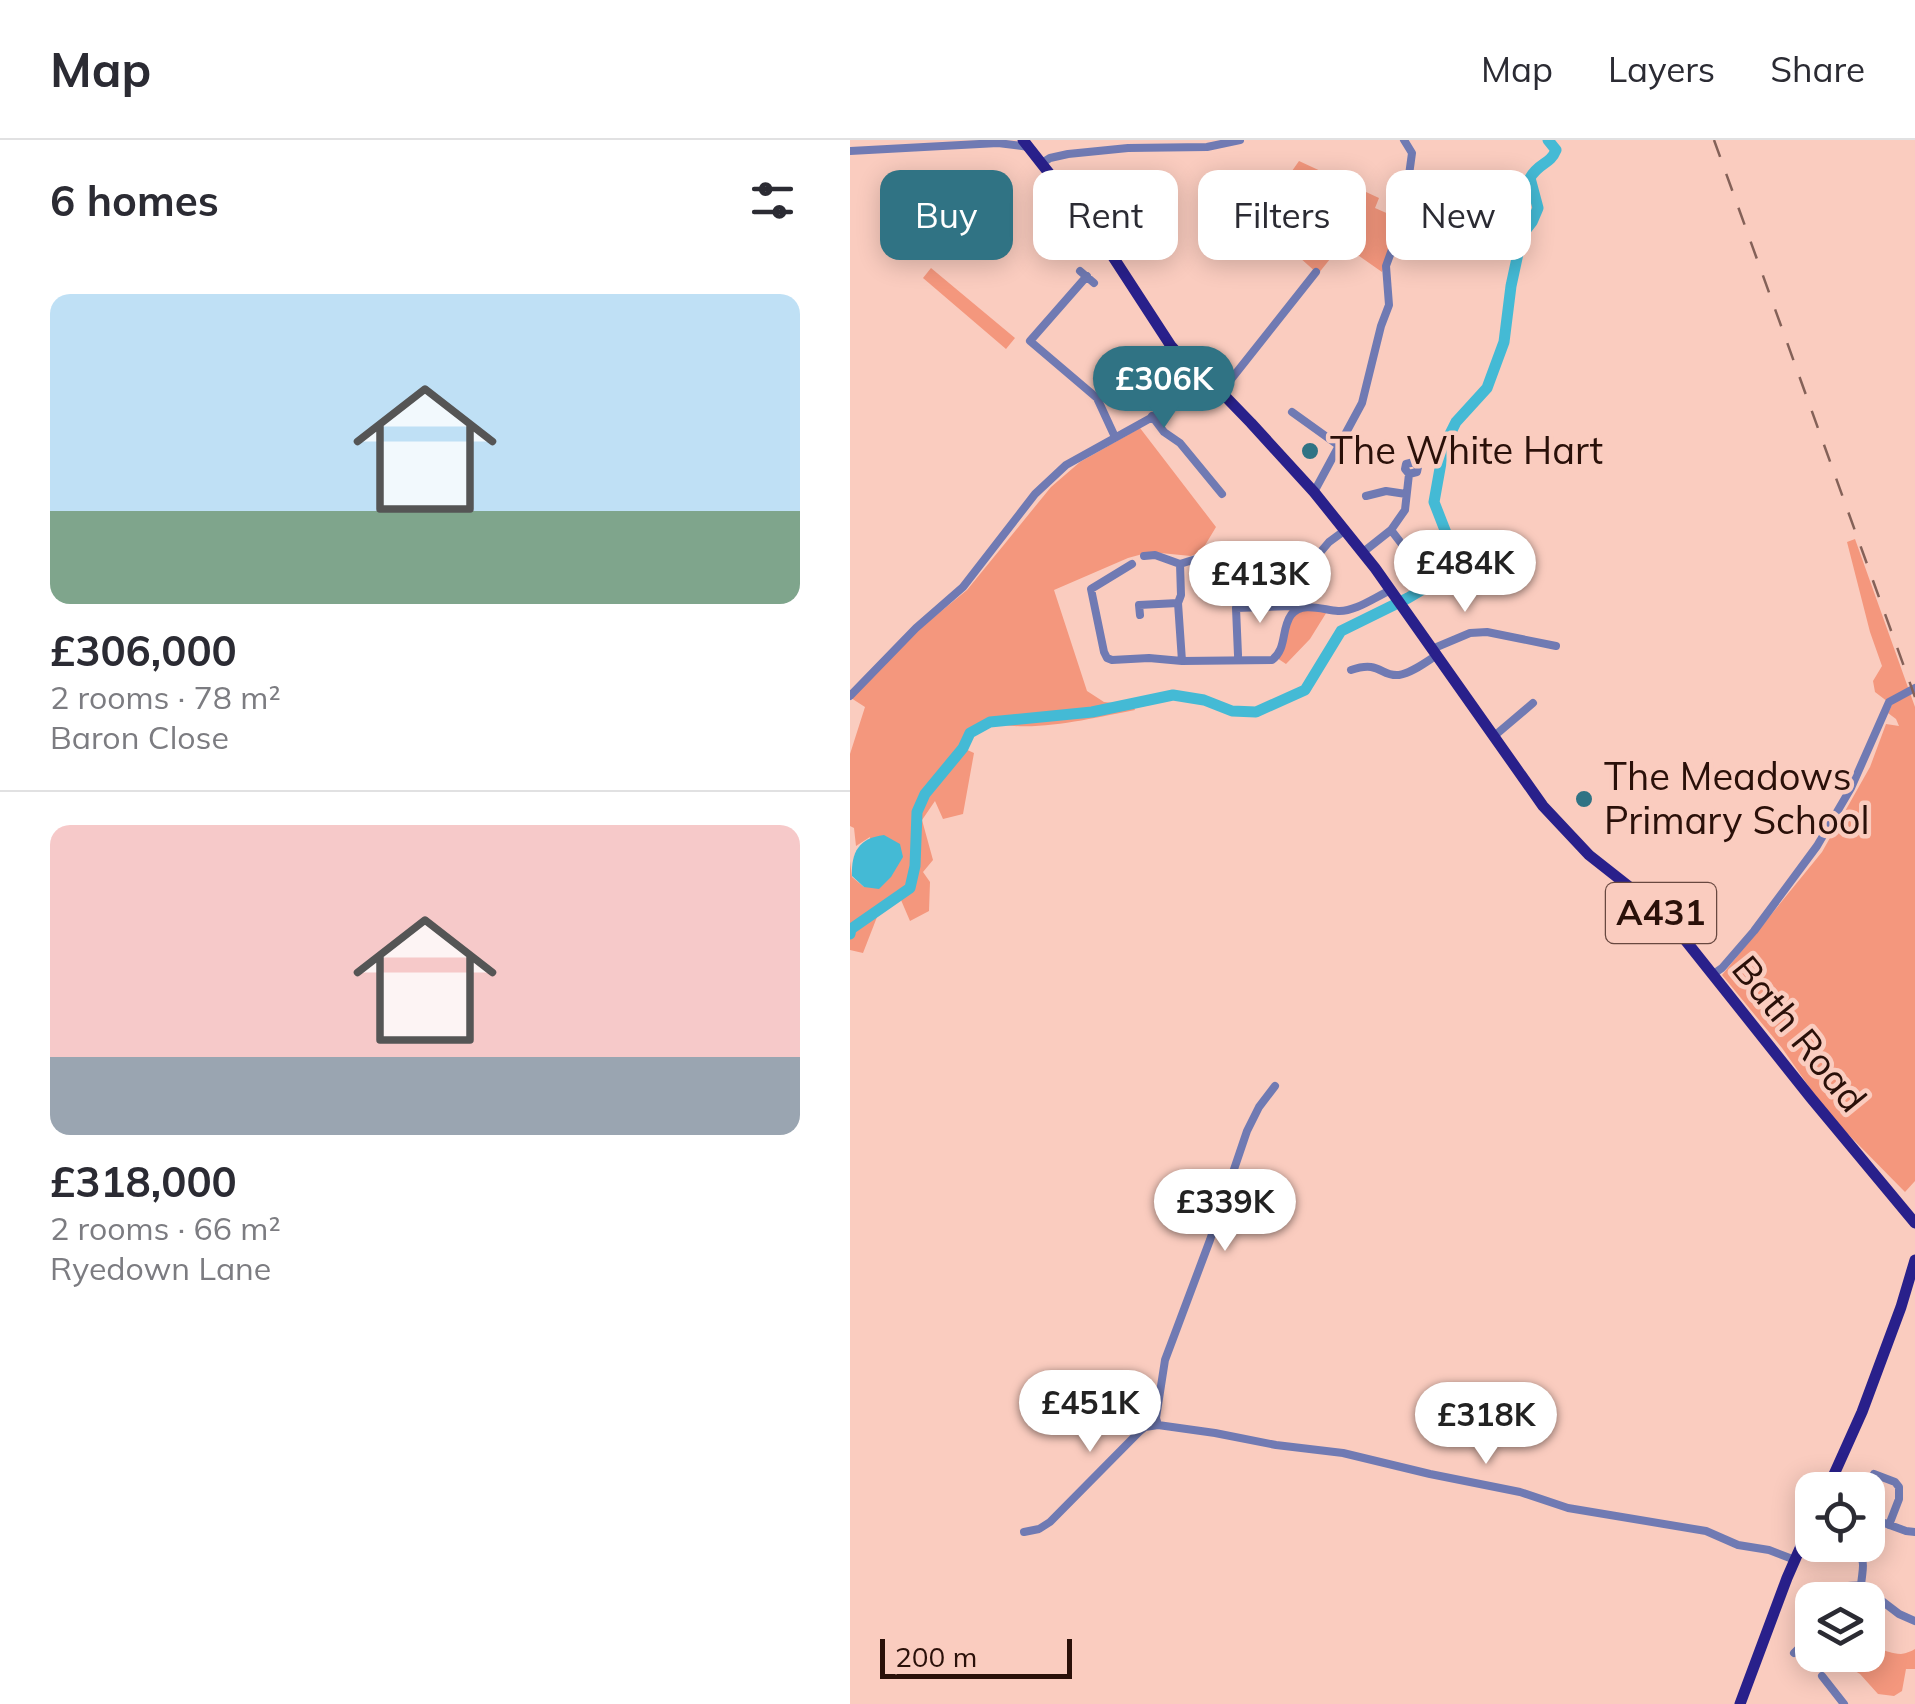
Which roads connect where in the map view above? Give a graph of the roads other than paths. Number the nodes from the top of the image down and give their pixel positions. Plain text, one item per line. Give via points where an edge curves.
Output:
1 (1240, 140) edge
2 (1404, 140) edge
3 (1026, 144) edge
4 (850, 151) edge
5 (1042, 162) junction
6 (1316, 272) dead end
7 (1087, 277) dead end
8 (1209, 382) junction
9 (1221, 392) junction
10 (1292, 412) dead end
11 (1152, 416) junction
12 (1115, 438) junction
13 (1338, 445) junction
14 (1410, 474) dead end
15 (1314, 492) junction
16 (1222, 494) dead end
17 (1406, 494) junction
18 (1366, 496) dead end
19 (1392, 530) junction
20 (1344, 531) junction
21 (1362, 553) junction
22 (1144, 556) dead end
23 (1132, 564) dead end
24 (1180, 564) junction
25 (1421, 568) dead end
26 (1295, 582) junction
27 (1254, 584) dead end
28 (1091, 589) junction
29 (1392, 592) junction
30 (1078, 594) dead end
31 (1178, 602) junction
32 (1256, 608) junction
33 (1294, 609) junction
34 (1140, 615) dead end
35 (1556, 646) dead end
36 (1434, 652) junction
37 (1238, 655) dead end
38 (1182, 661) junction
39 (1352, 670) dead end
40 (1915, 688) edge
41 (850, 696) edge
42 (1533, 703) dead end
43 (1493, 737) junction
44 (1712, 975) junction
45 (1274, 1086) dead end
46 (1915, 1223) edge
47 (1915, 1260) edge
48 (1915, 1294) edge
49 (1901, 1307) junction
50 (1158, 1424) junction
51 (1835, 1472) edge
52 (1885, 1478) edge
53 (1885, 1523) edge
54 (1889, 1525) junction
55 (1024, 1532) dead end
56 (1915, 1532) edge
57 (1795, 1560) edge
58 (1795, 1562) edge
59 (1885, 1604) edge
60 (1915, 1620) edge
61 (1822, 1676) dead end
62 (1741, 1704) edge
63 (1844, 1704) edge

1 - 5 street via 1083,152
2 - 13 street via 1412,153 1403,219 1386,266 1389,306 1362,403
3 - 4 street
3 - 5 main road, A431
5 - 8 main road, A431 via 1171,346
6 - 9 street
7 - 12 street via 1030,341 1097,398
8 - 9 main road, A431
8 - 11 street
9 - 15 main road, A431
10 - 13 street
11 - 12 street
11 - 16 street
12 - 41 street via 1054,474 964,586
13 - 15 street
14 - 17 street
15 - 20 main road, A431
17 - 18 street
17 - 19 street via 1406,510
19 - 21 street
19 - 25 street
20 - 21 main road, A431
20 - 26 street
21 - 29 main road, A431
22 - 24 street
23 - 28 street
24 - 26 street via 1199,558 1265,560 1289,571
24 - 31 street
26 - 33 street
27 - 32 street
28 - 30 street
28 - 38 street via 1107,658
29 - 33 street via 1348,610
29 - 36 main road, Bath Road / A431
31 - 34 street via 1139,605
31 - 38 street
32 - 33 street
32 - 37 street via 1236,608
33 - 38 street via 1272,660
35 - 36 street via 1487,632 1470,633
36 - 39 street via 1399,675 1375,666
36 - 43 main road, Bath Road / A431
40 - 44 street via 1889,702 1816,846 1754,931
42 - 43 street
43 - 44 main road, Bath Road / A431 via 1564,832 1655,907
44 - 46 main road, Bath Road / A431
45 - 50 street via 1247,1130 1166,1360
47 - 49 main road
48 - 49 main road
49 - 51 main road
50 - 55 street via 1139,1432 1050,1522
50 - 57 street via 1372,1459 1568,1508 1706,1531
52 - 54 street via 1899,1487
53 - 54 street
54 - 56 street
58 - 62 main road
59 - 60 street
61 - 63 street via 1833,1681

